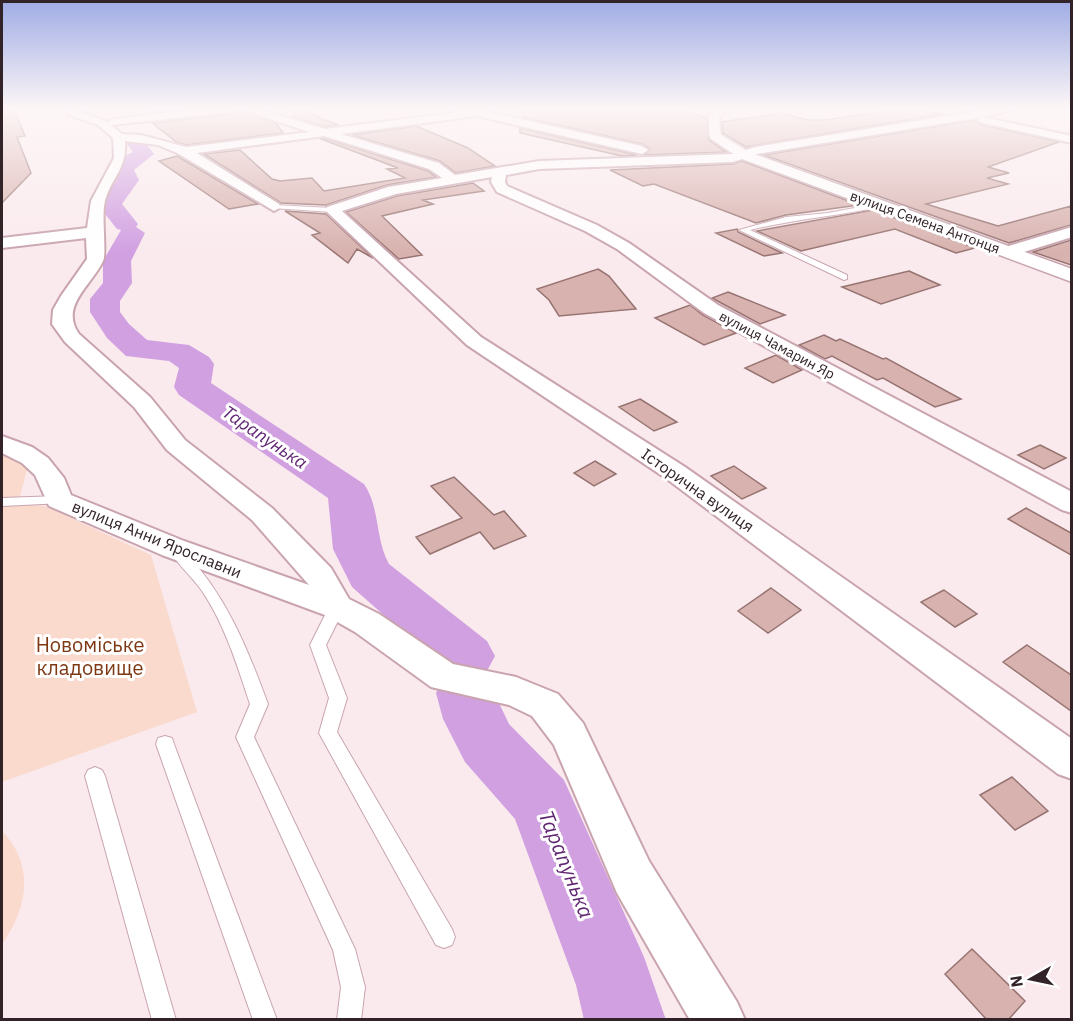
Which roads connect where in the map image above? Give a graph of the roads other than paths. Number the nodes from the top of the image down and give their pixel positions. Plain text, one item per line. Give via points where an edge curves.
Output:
1 (120, 157) edge
2 (195, 157) edge
3 (404, 157) edge
4 (671, 157) edge
5 (730, 157) edge
6 (749, 157) edge
7 (682, 159) junction
8 (703, 160) junction
9 (500, 172) junction
10 (636, 176) dead end
11 (452, 179) junction
12 (881, 205) junction
13 (274, 207) joint
14 (332, 210) junction
15 (94, 232) junction
16 (1071, 232) edge
17 (2, 243) edge
18 (1008, 252) junction
19 (1071, 276) edge
20 (844, 277) dead end
21 (2, 444) edge
22 (59, 500) junction
23 (2, 502) edge
24 (1071, 504) edge
25 (173, 548) junction
26 (337, 607) junction
27 (165, 744) dead end
28 (1071, 762) edge
29 (95, 776) dead end
30 (444, 937) dead end
31 (164, 1020) edge
32 (265, 1020) edge
33 (349, 1020) edge
34 (719, 1020) edge

1 - 15 street via 98,201
2 - 13 street
3 - 11 street via 434,166
4 - 7 street
5 - 8 street
6 - 12 street, вулиця Семена Антонця
7 - 8 street
7 - 9 street via 580,162
8 - 10 street
9 - 11 street
9 - 24 street, вулиця Чамарин Яр via 498,182 502,189 591,228 711,309
11 - 14 street via 393,190
12 - 18 street, вулиця Семена Антонця
12 - 20 lane via 786,219 743,230
13 - 14 lane
14 - 28 street, Історична вулиця via 474,341 676,472
15 - 17 street
15 - 26 street via 96,259 70,296 62,324 72,338 142,402 176,445 262,514 320,576
16 - 18 street
18 - 19 street, вулиця Семена Антонця
21 - 22 street, вулиця Анни Ярославни via 39,461 53,480
22 - 23 lane
22 - 25 street, вулиця Анни Ярославни
25 - 26 street, вулиця Анни Ярославни
25 - 33 lane via 201,575 222,607 243,659 259,704 245,736 344,949 352,987
26 - 30 lane via 318,645 338,698 327,733
26 - 34 street, вулиця Анни Ярославни via 367,623 444,677 516,692 545,705 569,735 633,877
27 - 32 lane
29 - 31 lane

